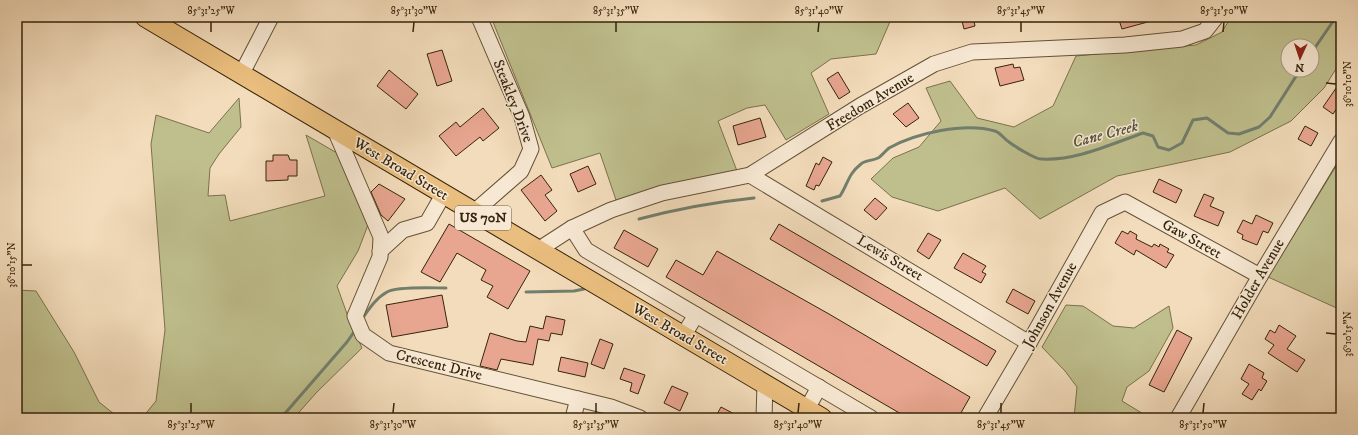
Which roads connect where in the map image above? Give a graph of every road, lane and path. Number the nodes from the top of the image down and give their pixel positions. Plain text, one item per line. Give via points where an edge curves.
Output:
1 (145, 17) edge
2 (271, 17) edge
3 (480, 17) edge
4 (1216, 17) edge
5 (242, 73) junction
6 (335, 130) junction
7 (1341, 141) edge
8 (750, 175) junction
9 (443, 195) junction
10 (1125, 202) joint
11 (473, 213) junction
12 (377, 228) junction
13 (572, 228) junction
14 (403, 230) junction
15 (538, 250) junction
16 (380, 251) junction
17 (1260, 276) junction
18 (696, 315) junction
19 (683, 336) junction
20 (1029, 343) junction
21 (765, 384) junction
22 (819, 387) junction
23 (578, 399) junction
24 (815, 413) edge
25 (573, 418) edge
26 (640, 418) edge
27 (764, 418) edge
28 (871, 418) edge
29 (985, 418) edge
30 (1178, 418) edge

1 - 5 main road, West Broad Street / US 70N
2 - 5 street
3 - 11 street, Steakley Drive via 522,117 531,149 521,171
4 - 8 street, Freedom Avenue via 1205,31 1182,39 1125,45 972,52 934,64 860,106
5 - 6 main road, West Broad Street / US 70N
6 - 9 main road, West Broad Street / US 70N
6 - 12 street, Crescent Drive
7 - 17 street, Holder Avenue
8 - 13 street, Freedom Avenue via 662,193 611,210
8 - 20 street, Lewis Street
9 - 11 main road, West Broad Street / US 70N
9 - 14 street via 427,222
10 - 17 street, Gaw Street
10 - 20 street, Johnson Avenue via 1102,213
11 - 15 main road, West Broad Street / US 70N
12 - 14 street
12 - 16 street, Crescent Drive via 381,237
13 - 15 street, Freedom Avenue
13 - 18 street via 586,250
14 - 16 street
15 - 19 main road, West Broad Street / US 70N
16 - 23 street, Crescent Drive via 355,316 363,335 389,353
17 - 30 street, Holder Avenue
18 - 19 street
18 - 22 street
19 - 21 main road, West Broad Street / US 70N
20 - 29 street, Johnson Avenue
21 - 24 main road, West Broad Street / US 70N
21 - 27 street
22 - 24 street
22 - 28 street
23 - 25 street
23 - 26 street, Crescent Drive via 611,407

